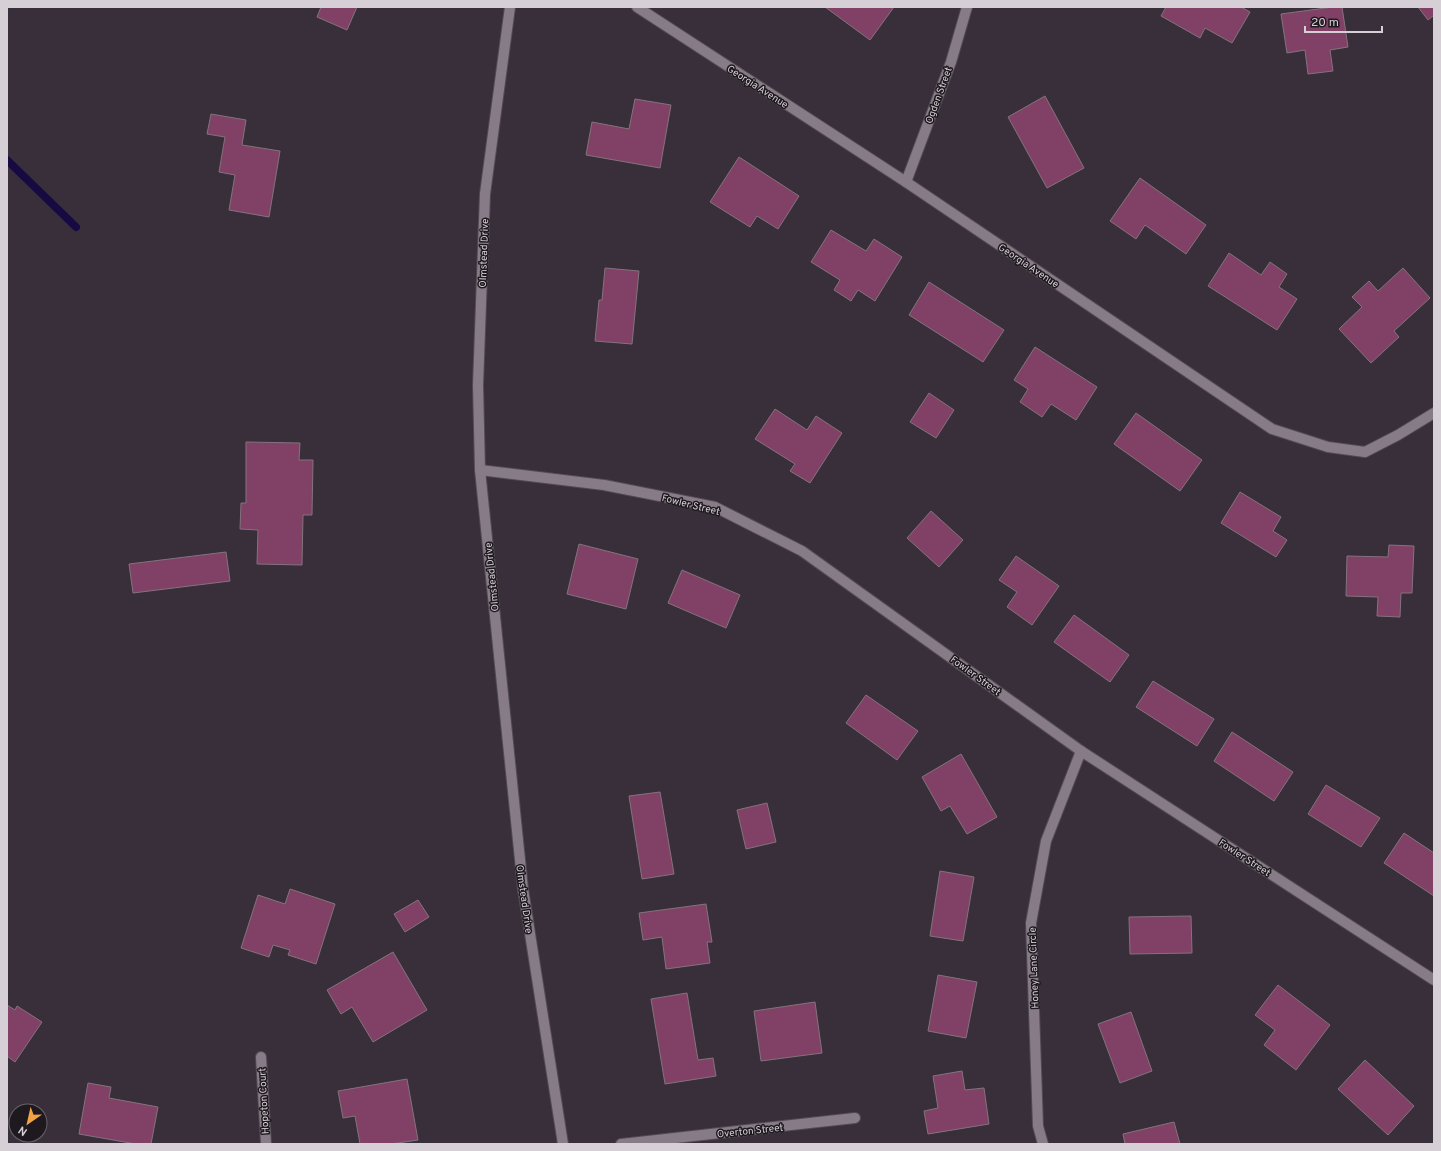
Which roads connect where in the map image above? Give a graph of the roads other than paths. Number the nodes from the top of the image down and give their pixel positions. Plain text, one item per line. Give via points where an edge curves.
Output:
1 (510, 7) edge
2 (637, 7) edge
3 (967, 7) edge
4 (906, 182) junction
5 (1434, 413) edge
6 (480, 470) junction
7 (1081, 750) junction
8 (1434, 980) edge
9 (261, 1057) dead end
10 (855, 1118) dead end
11 (266, 1144) edge
12 (563, 1144) edge
13 (621, 1144) edge
14 (1043, 1144) edge

1 - 6 street, Olmstead Drive via 485,194 478,385
2 - 4 street, Georgia Avenue
3 - 4 street, Ogden Street via 951,62
4 - 5 street, Georgia Avenue via 1272,429 1328,447 1364,452
6 - 7 street, Fowler Street via 604,485 716,507 802,551
6 - 12 street, Olmstead Drive via 523,889
7 - 8 street, Fowler Street
7 - 14 street, Honey Lane Circle via 1046,841 1031,923 1038,1126
9 - 11 street, Hopeton Court
10 - 13 street, Overton Street

